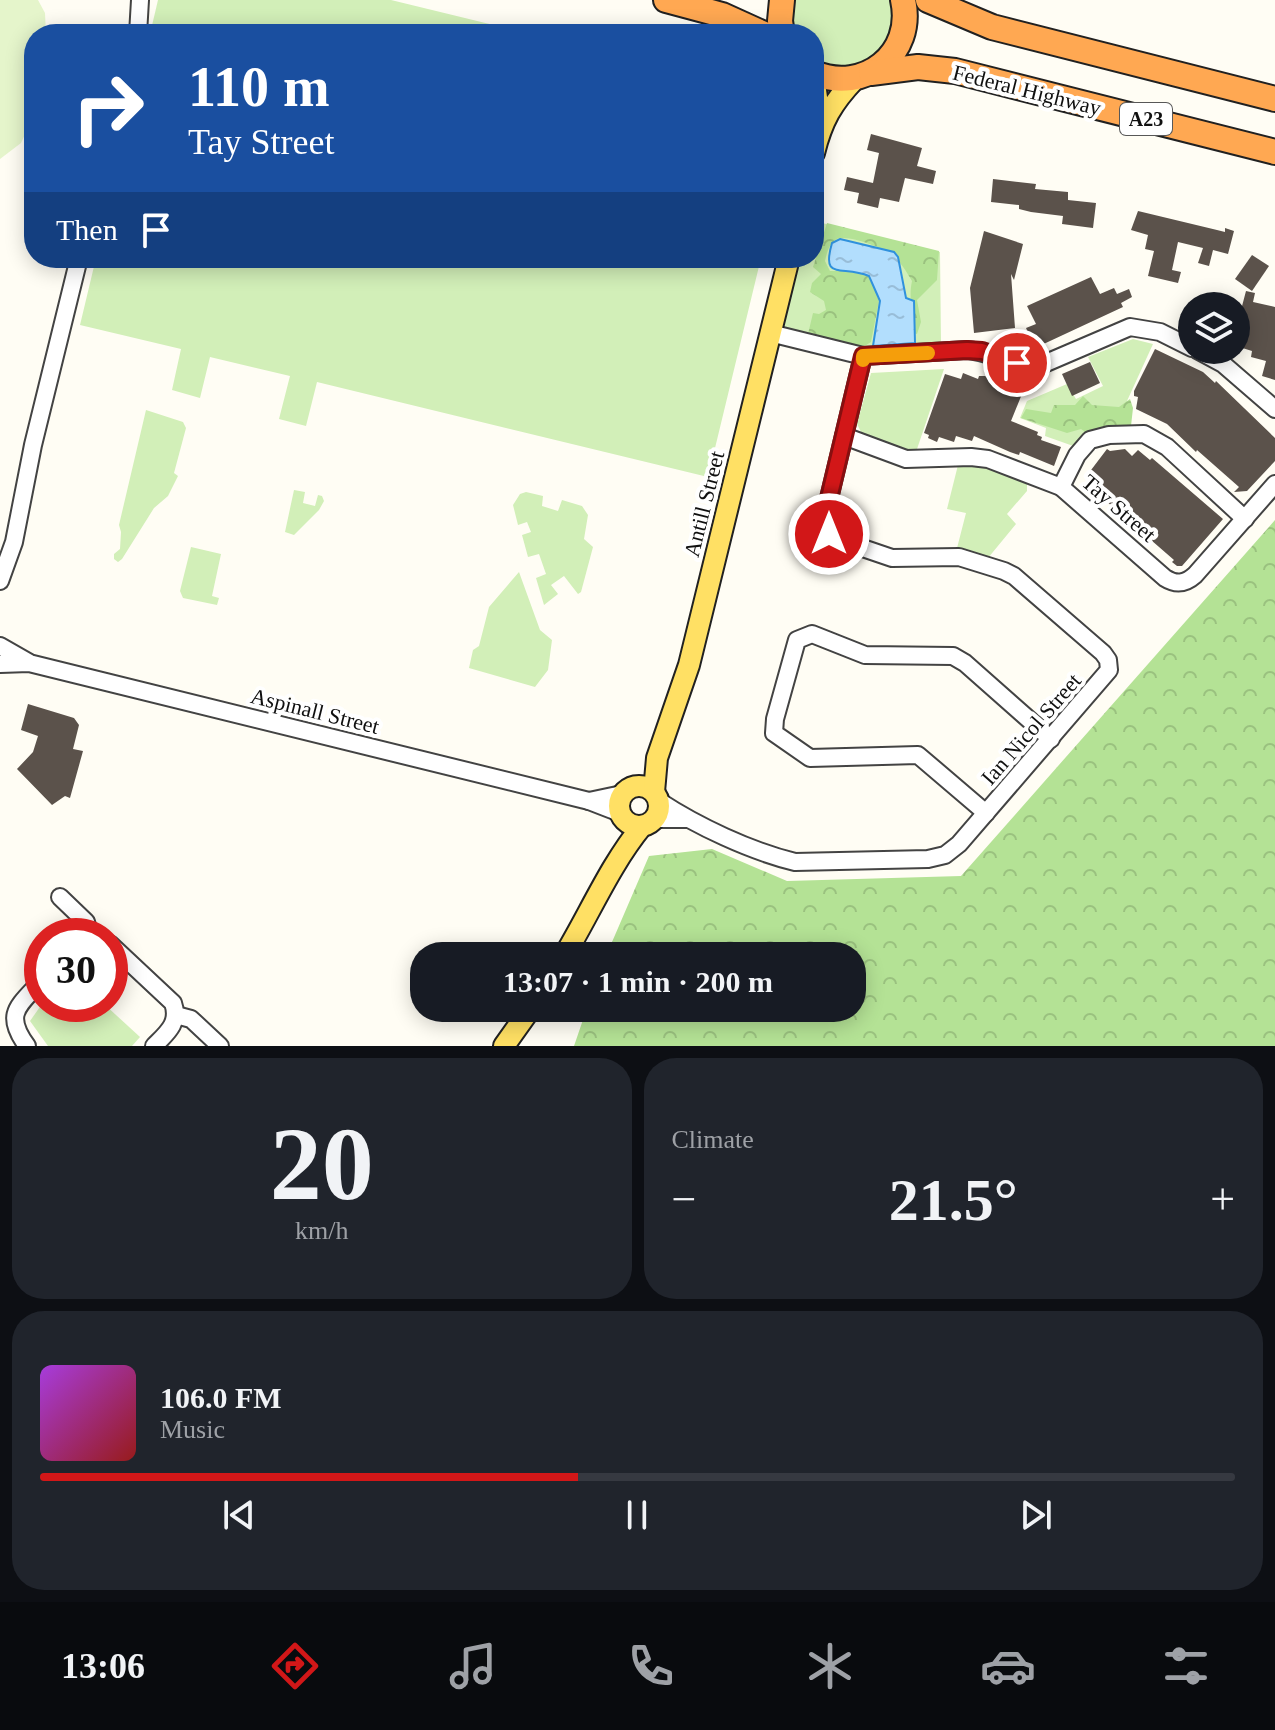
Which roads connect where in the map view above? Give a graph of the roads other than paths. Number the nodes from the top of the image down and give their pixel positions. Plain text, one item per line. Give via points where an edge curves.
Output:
1 (140, 0) edge
2 (666, 0) edge
3 (782, 0) edge
4 (903, 0) edge
5 (928, 0) edge
6 (139, 24) edge
7 (742, 24) edge
8 (781, 24) edge
9 (863, 76) junction
10 (824, 77) edge
11 (1275, 99) edge
12 (824, 120) edge
13 (1275, 152) edge
14 (77, 268) edge
15 (786, 268) edge
16 (770, 333) junction
17 (1178, 341) edge
18 (863, 356) junction
19 (1223, 364) edge
20 (1275, 409) edge
21 (844, 436) junction
22 (1275, 484) edge
23 (1061, 487) junction
24 (1245, 519) junction
25 (0, 581) edge
26 (0, 646) edge
27 (29, 663) junction
28 (0, 664) edge
29 (1051, 739) junction
30 (657, 758) junction
31 (624, 803) junction
32 (652, 809) junction
33 (986, 813) junction
34 (616, 858) junction
35 (60, 897) dead end
36 (82, 918) edge
37 (572, 942) edge
38 (128, 960) edge
39 (24, 1000) edge
40 (176, 1015) junction
41 (521, 1022) edge
42 (27, 1046) edge
43 (154, 1046) edge
44 (220, 1046) edge
45 (504, 1046) edge

1 - 6 street
2 - 7 highway
3 - 8 highway
4 - 9 highway via 906,21 901,40 889,59
5 - 11 highway, A23 via 992,27
9 - 10 highway, A23
9 - 12 main road
9 - 13 highway, Federal Highway / A23 via 918,67 955,71
14 - 25 street via 14,542
15 - 16 main road, Antill Street
16 - 18 street
16 - 30 main road, Antill Street via 689,665
17 - 18 street via 1130,327 1040,365 967,350
18 - 21 street, Ian Nicol Street
19 - 20 street
21 - 23 street, Tay Street via 906,459 988,459
21 - 29 street, Ian Nicol Street via 825,515 829,534 892,558 959,557 1004,571 1106,657 1107,674
22 - 24 street, Tay Street
23 - 24 street via 1090,440 1144,434 1161,442
23 - 24 street, Tay Street via 1175,583 1191,579
26 - 27 street, Aspinall Street
27 - 28 street, Aspinall Street
27 - 31 street, Aspinall Street via 589,801
29 - 33 street, Ian Nicol Street
29 - 33 street via 953,656 865,655 812,634 797,640 774,733 810,758 918,755
30 - 31 main road, Antill Street
30 - 32 main road, Antill Street
31 - 32 main road via 631,825
31 - 32 main road via 645,786
31 - 34 main road
32 - 33 street, Ian Nicol Street via 688,818 777,858 820,863 945,855
32 - 34 main road
34 - 37 main road
35 - 36 street
38 - 40 street via 169,998
39 - 42 street via 13,1019
40 - 43 street
40 - 44 street via 191,1019
41 - 45 main road

